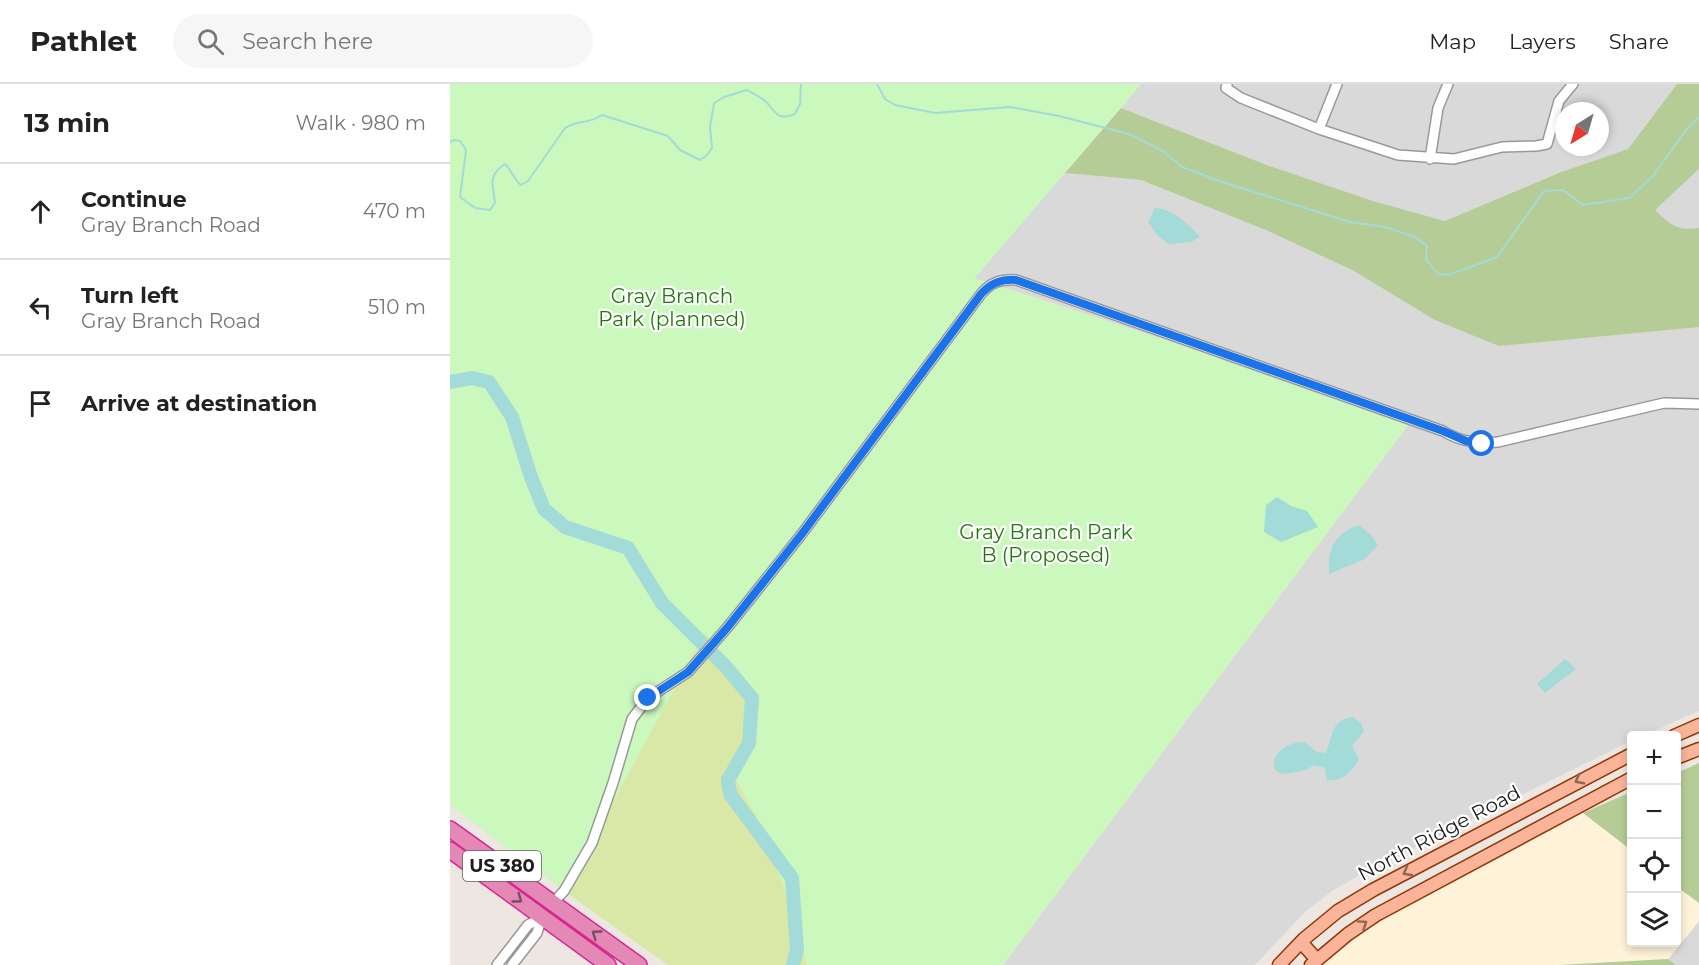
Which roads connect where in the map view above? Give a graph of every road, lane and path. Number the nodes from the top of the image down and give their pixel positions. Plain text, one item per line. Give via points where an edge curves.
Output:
1 (1337, 84) edge
2 (1448, 84) edge
3 (1573, 84) edge
4 (1227, 86) edge
5 (1319, 129) junction
6 (1430, 159) junction
7 (1699, 404) edge
8 (1699, 725) edge
9 (1681, 732) edge
10 (1699, 749) edge
11 (1681, 756) edge
12 (1627, 757) edge
13 (1627, 781) edge
14 (450, 829) edge
15 (450, 850) edge
16 (553, 903) junction
17 (542, 917) junction
18 (1301, 942) junction
19 (1314, 962) edge
20 (497, 965) edge
21 (512, 965) edge
22 (608, 965) edge
23 (639, 965) edge
24 (1279, 965) edge

1 - 5 street
2 - 6 street via 1438,108
3 - 6 street via 1559,101 1547,144 1502,147 1454,159
4 - 5 street via 1241,98
5 - 6 street via 1398,155
7 - 16 street via 1664,403 1482,444 1016,280 993,283 727,628 688,672 648,698 632,719 592,843
8 - 9 main road
10 - 11 main road
12 -> 18 main road, North Ridge Road via 1373,890 1338,911
19 -> 13 main road, North Ridge Road via 1376,915
14 - 16 highway, US 380
15 -> 17 highway, US 380
16 - 17 highway
23 -> 16 highway, US 380
17 - 20 street via 528,925
17 - 21 street via 537,933
17 - 22 highway, US 380
18 - 19 main road
18 - 24 main road, North Ridge Road

